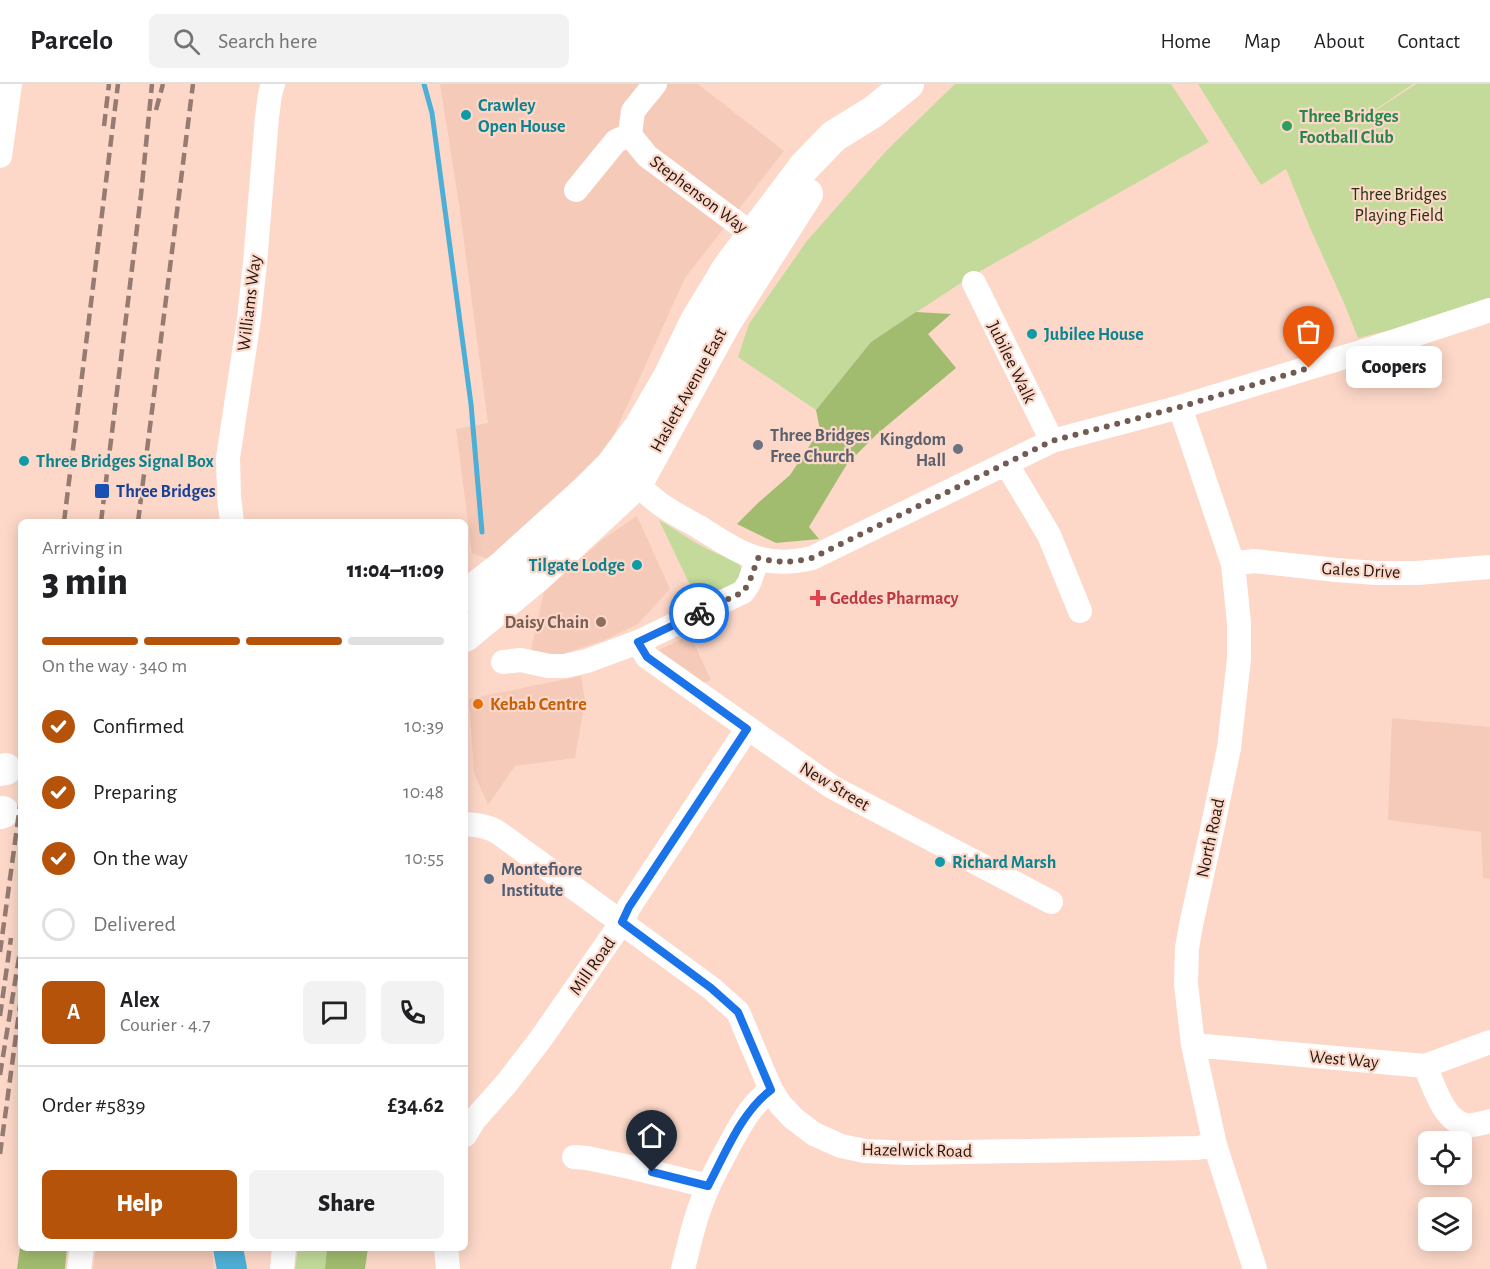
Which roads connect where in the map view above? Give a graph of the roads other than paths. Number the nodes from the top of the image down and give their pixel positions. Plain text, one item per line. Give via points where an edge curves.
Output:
1 (10, 84) edge
2 (273, 84) edge
3 (655, 84) edge
4 (908, 84) edge
5 (630, 135) junction
6 (0, 156) edge
7 (576, 190) dead end
8 (762, 242) junction
9 (974, 283) dead end
10 (1490, 310) edge
11 (1180, 407) junction
12 (1052, 441) junction
13 (1006, 463) junction
14 (611, 466) junction
15 (637, 483) junction
16 (232, 519) edge
17 (758, 558) junction
18 (1233, 564) junction
19 (1490, 567) edge
20 (468, 594) edge
21 (1080, 611) dead end
22 (468, 634) edge
23 (638, 642) junction
24 (503, 662) dead end
25 (747, 729) junction
26 (468, 824) edge
27 (1051, 902) dead end
28 (622, 922) junction
29 (1490, 1042) edge
30 (1193, 1045) junction
31 (1425, 1066) junction
32 (771, 1090) junction
33 (1490, 1121) edge
34 (468, 1130) edge
35 (1215, 1145) junction
36 (574, 1157) dead end
37 (708, 1186) junction
38 (82, 1251) edge
39 (284, 1251) edge
40 (446, 1251) edge
41 (79, 1269) edge
42 (282, 1269) edge
43 (448, 1269) edge
44 (683, 1269) edge
45 (1255, 1269) edge

1 - 6 street
2 - 16 street, Williams Way via 249,319 228,458
3 - 5 street via 633,111
4 - 8 main road, Haslett Avenue East via 873,112 847,149
5 - 7 street via 616,141
5 - 8 street, Stephenson Way via 647,156
8 - 14 main road, Haslett Avenue East via 728,268 640,427
8 - 15 main road, Haslett Avenue East via 725,323
9 - 12 street, Jubilee Walk
10 - 11 street
11 - 12 street
11 - 18 street, North Road
12 - 13 street
13 - 17 street via 812,558 777,562
13 - 21 street via 1049,535
14 - 15 street
14 - 20 main road, Haslett Avenue East
15 - 17 street via 656,501 738,551
15 - 22 main road, Haslett Avenue East via 535,578
17 - 23 street via 743,592
18 - 19 street, Gales Drive via 1254,561 1377,573
18 - 30 street, North Road via 1239,622 1234,709 1186,948
23 - 24 street via 587,662 565,666 521,660
23 - 25 street, New Street via 647,657
25 - 27 street, New Street via 832,787
25 - 28 street, Mill Road
26 - 28 street, Hazelwick Road via 490,828
28 - 32 street, Hazelwick Road via 738,1012
28 - 34 street, Mill Road via 540,1040
29 - 31 street, West Way
30 - 31 street, West Way
30 - 35 street, North Road
31 - 33 street via 1445,1110 1455,1120 1466,1125
32 - 35 street, Hazelwick Road via 780,1104 814,1134 865,1151
32 - 37 street via 752,1108
35 - 45 street, North Road
36 - 37 street
37 - 44 street
38 - 41 street
39 - 42 street
40 - 43 street

